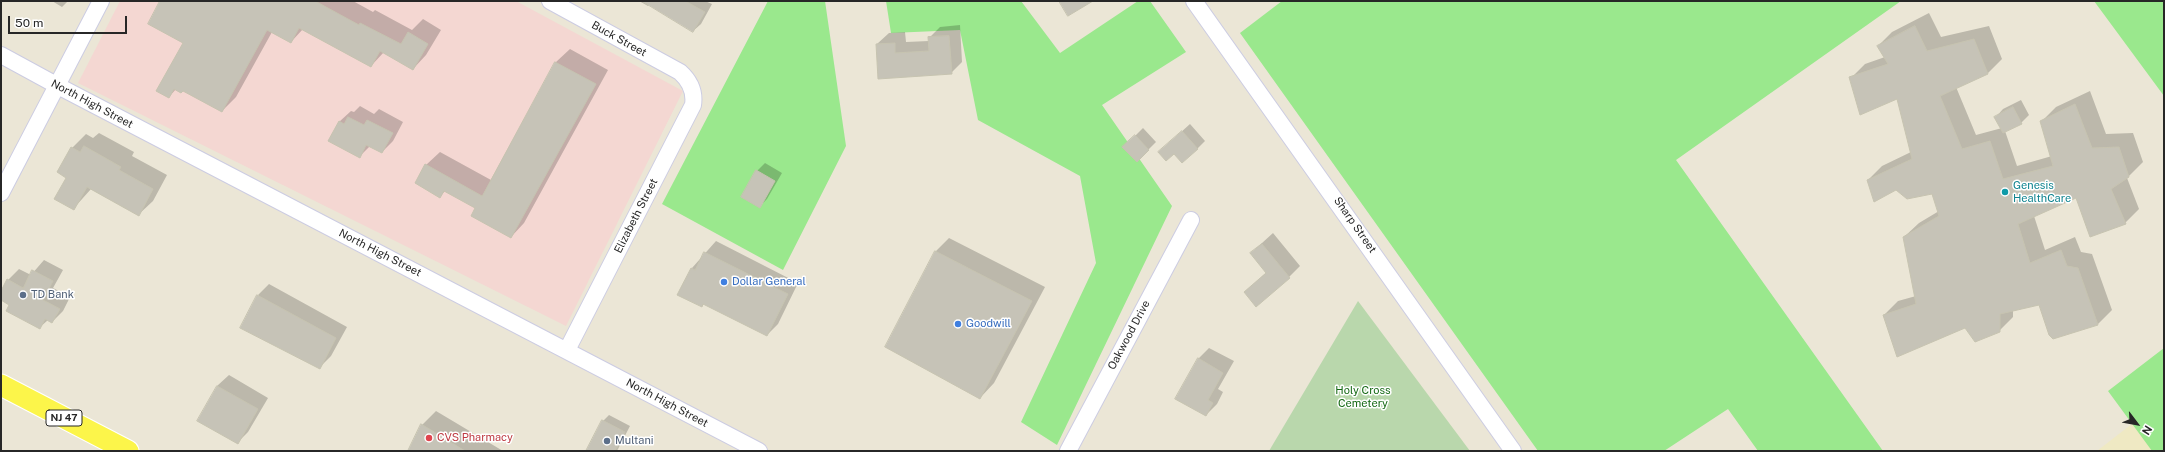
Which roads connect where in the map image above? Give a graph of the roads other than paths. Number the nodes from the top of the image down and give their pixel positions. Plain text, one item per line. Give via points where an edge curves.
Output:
1 (101, 1) edge
2 (550, 1) edge
3 (1194, 1) edge
4 (1, 55) edge
5 (687, 79) joint
6 (58, 86) junction
7 (1, 193) edge
8 (1191, 220) dead end
9 (567, 350) junction
10 (1, 385) edge
11 (128, 451) edge
12 (759, 451) edge
13 (1068, 451) edge
14 (1513, 451) edge

1 - 6 street
2 - 5 street, Buck Street via 680,72
3 - 14 street, Sharp Street
4 - 6 street, North High Street
5 - 9 street, Elizabeth Street via 693,91 693,106
6 - 7 street
6 - 9 street, North High Street
8 - 13 street, Oakwood Drive
9 - 12 street, North High Street
10 - 11 main road, NJ 47

